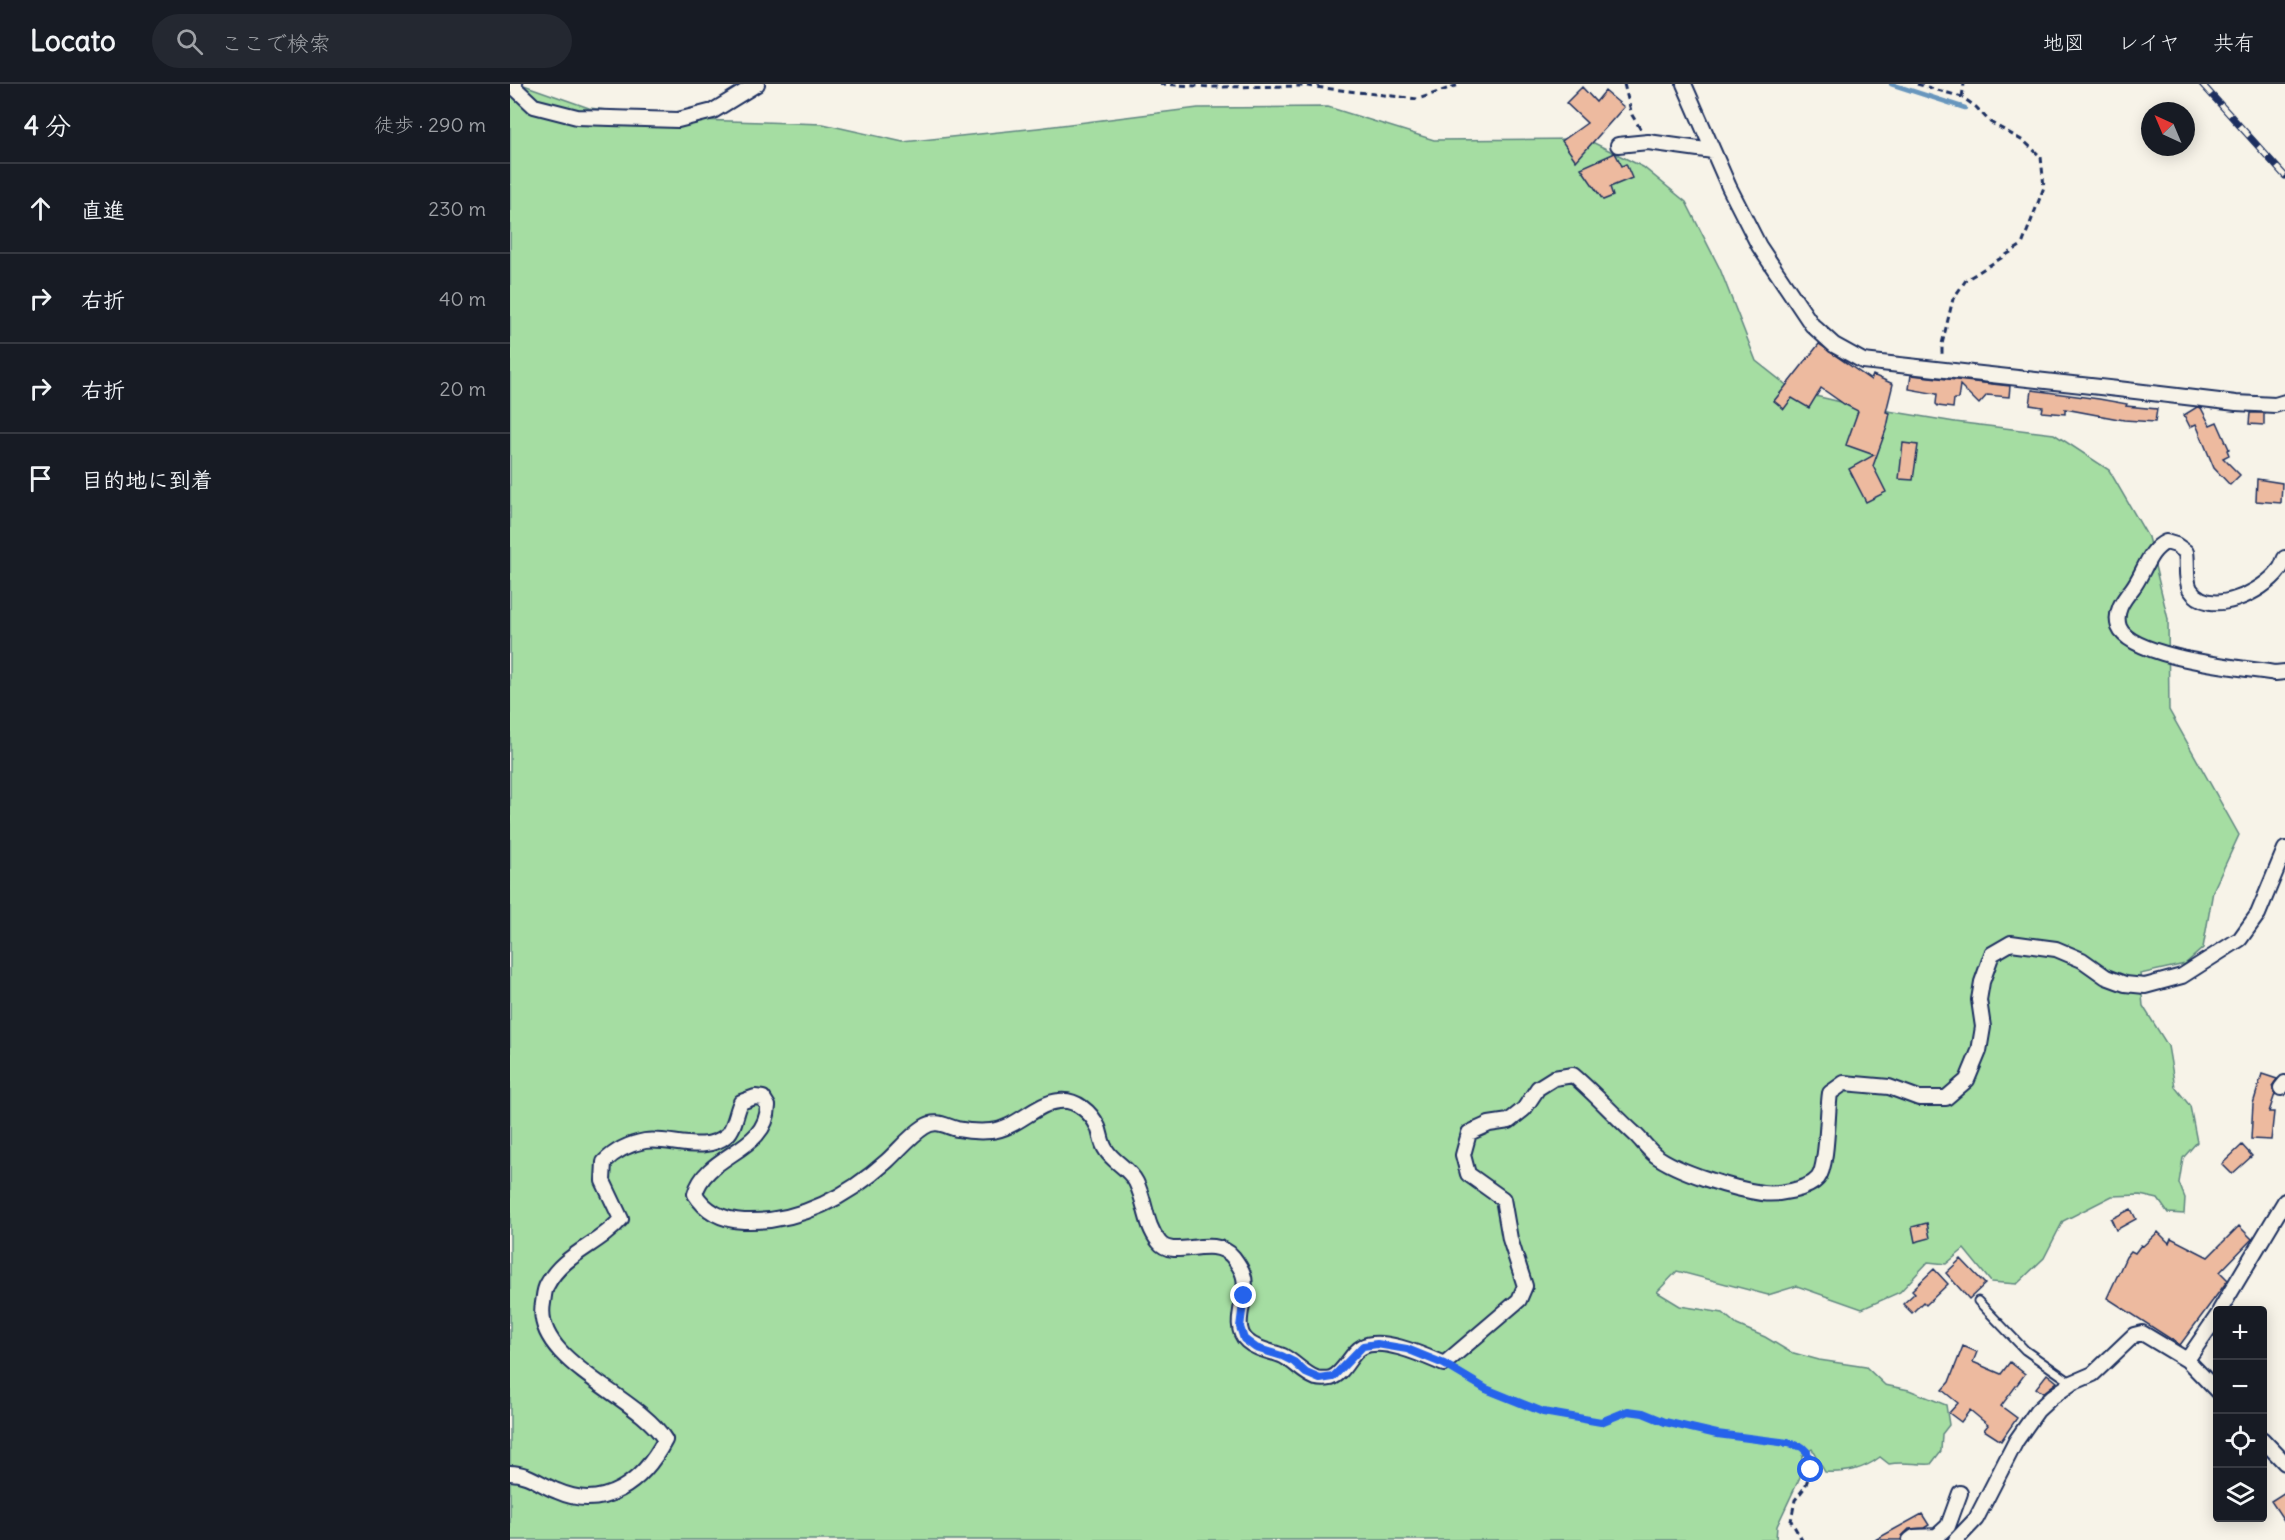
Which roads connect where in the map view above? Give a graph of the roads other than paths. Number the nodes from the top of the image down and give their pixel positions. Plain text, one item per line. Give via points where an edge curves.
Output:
1 (514, 84) edge
2 (757, 84) edge
3 (1684, 84) edge
4 (1618, 145) dead end
5 (1713, 151) junction
6 (2285, 402) edge
7 (2285, 558) edge
8 (2285, 672) edge
9 (2285, 849) edge
10 (2285, 1201) edge
11 (1977, 1301) dead end
12 (2223, 1306) edge
13 (2213, 1321) edge
14 (2187, 1360) junction
15 (2072, 1383) junction
16 (2213, 1388) edge
17 (2267, 1444) edge
18 (2285, 1463) edge
19 (510, 1473) edge
20 (1960, 1493) dead end
21 (1910, 1540) edge
22 (1956, 1540) edge

1 - 2 street via 534,106 578,117 678,120 713,111
3 - 5 street
4 - 5 street via 1648,142
5 - 6 street via 1759,246 1812,325 1834,345 1863,361 2236,404
7 - 8 street via 2280,570 2265,584 2236,600 2210,602 2191,591 2186,580 2186,552 2166,542 2156,546 2119,606 2118,619 2128,638 2157,651 2191,660
9 - 19 street via 2258,914 2240,939 2182,976 2145,986 2126,984 2056,949 2012,943 1992,954 1979,1000 1983,1027 1979,1051 1967,1080 1946,1098 1919,1098 1889,1087 1844,1083 1830,1093 1826,1151 1819,1177 1803,1189 1764,1193 1690,1173 1655,1155 1573,1075 1554,1078 1538,1088 1524,1109 1509,1121 1469,1133 1463,1155 1468,1174 1503,1199 1510,1239 1525,1286 1520,1300 1444,1364 1407,1349 1377,1344 1363,1346 1333,1377 1320,1379 1282,1356 1256,1348 1244,1339 1240,1327 1244,1275 1232,1255 1221,1248 1188,1246 1170,1250 1160,1245 1146,1218 1136,1182 1104,1149 1092,1116 1070,1102 1051,1103 994,1131 956,1129 939,1122 925,1126 885,1163 834,1201 798,1215 757,1222 732,1221 712,1213 695,1194 706,1173 763,1128 768,1106 763,1098 755,1097 741,1102 733,1126 716,1142 646,1141 615,1151 604,1162 603,1180 621,1219 562,1265 546,1286 541,1313 546,1330 560,1351 658,1428 665,1440 658,1453 622,1489 598,1499 581,1499
10 - 12 street
11 - 15 lane via 2025,1350
13 - 14 street
14 - 15 street via 2142,1333 2134,1335 2093,1374
14 - 16 street
15 - 22 street via 2037,1411 2016,1442 1976,1519
17 - 18 street
20 - 21 street via 1948,1526 1937,1536

